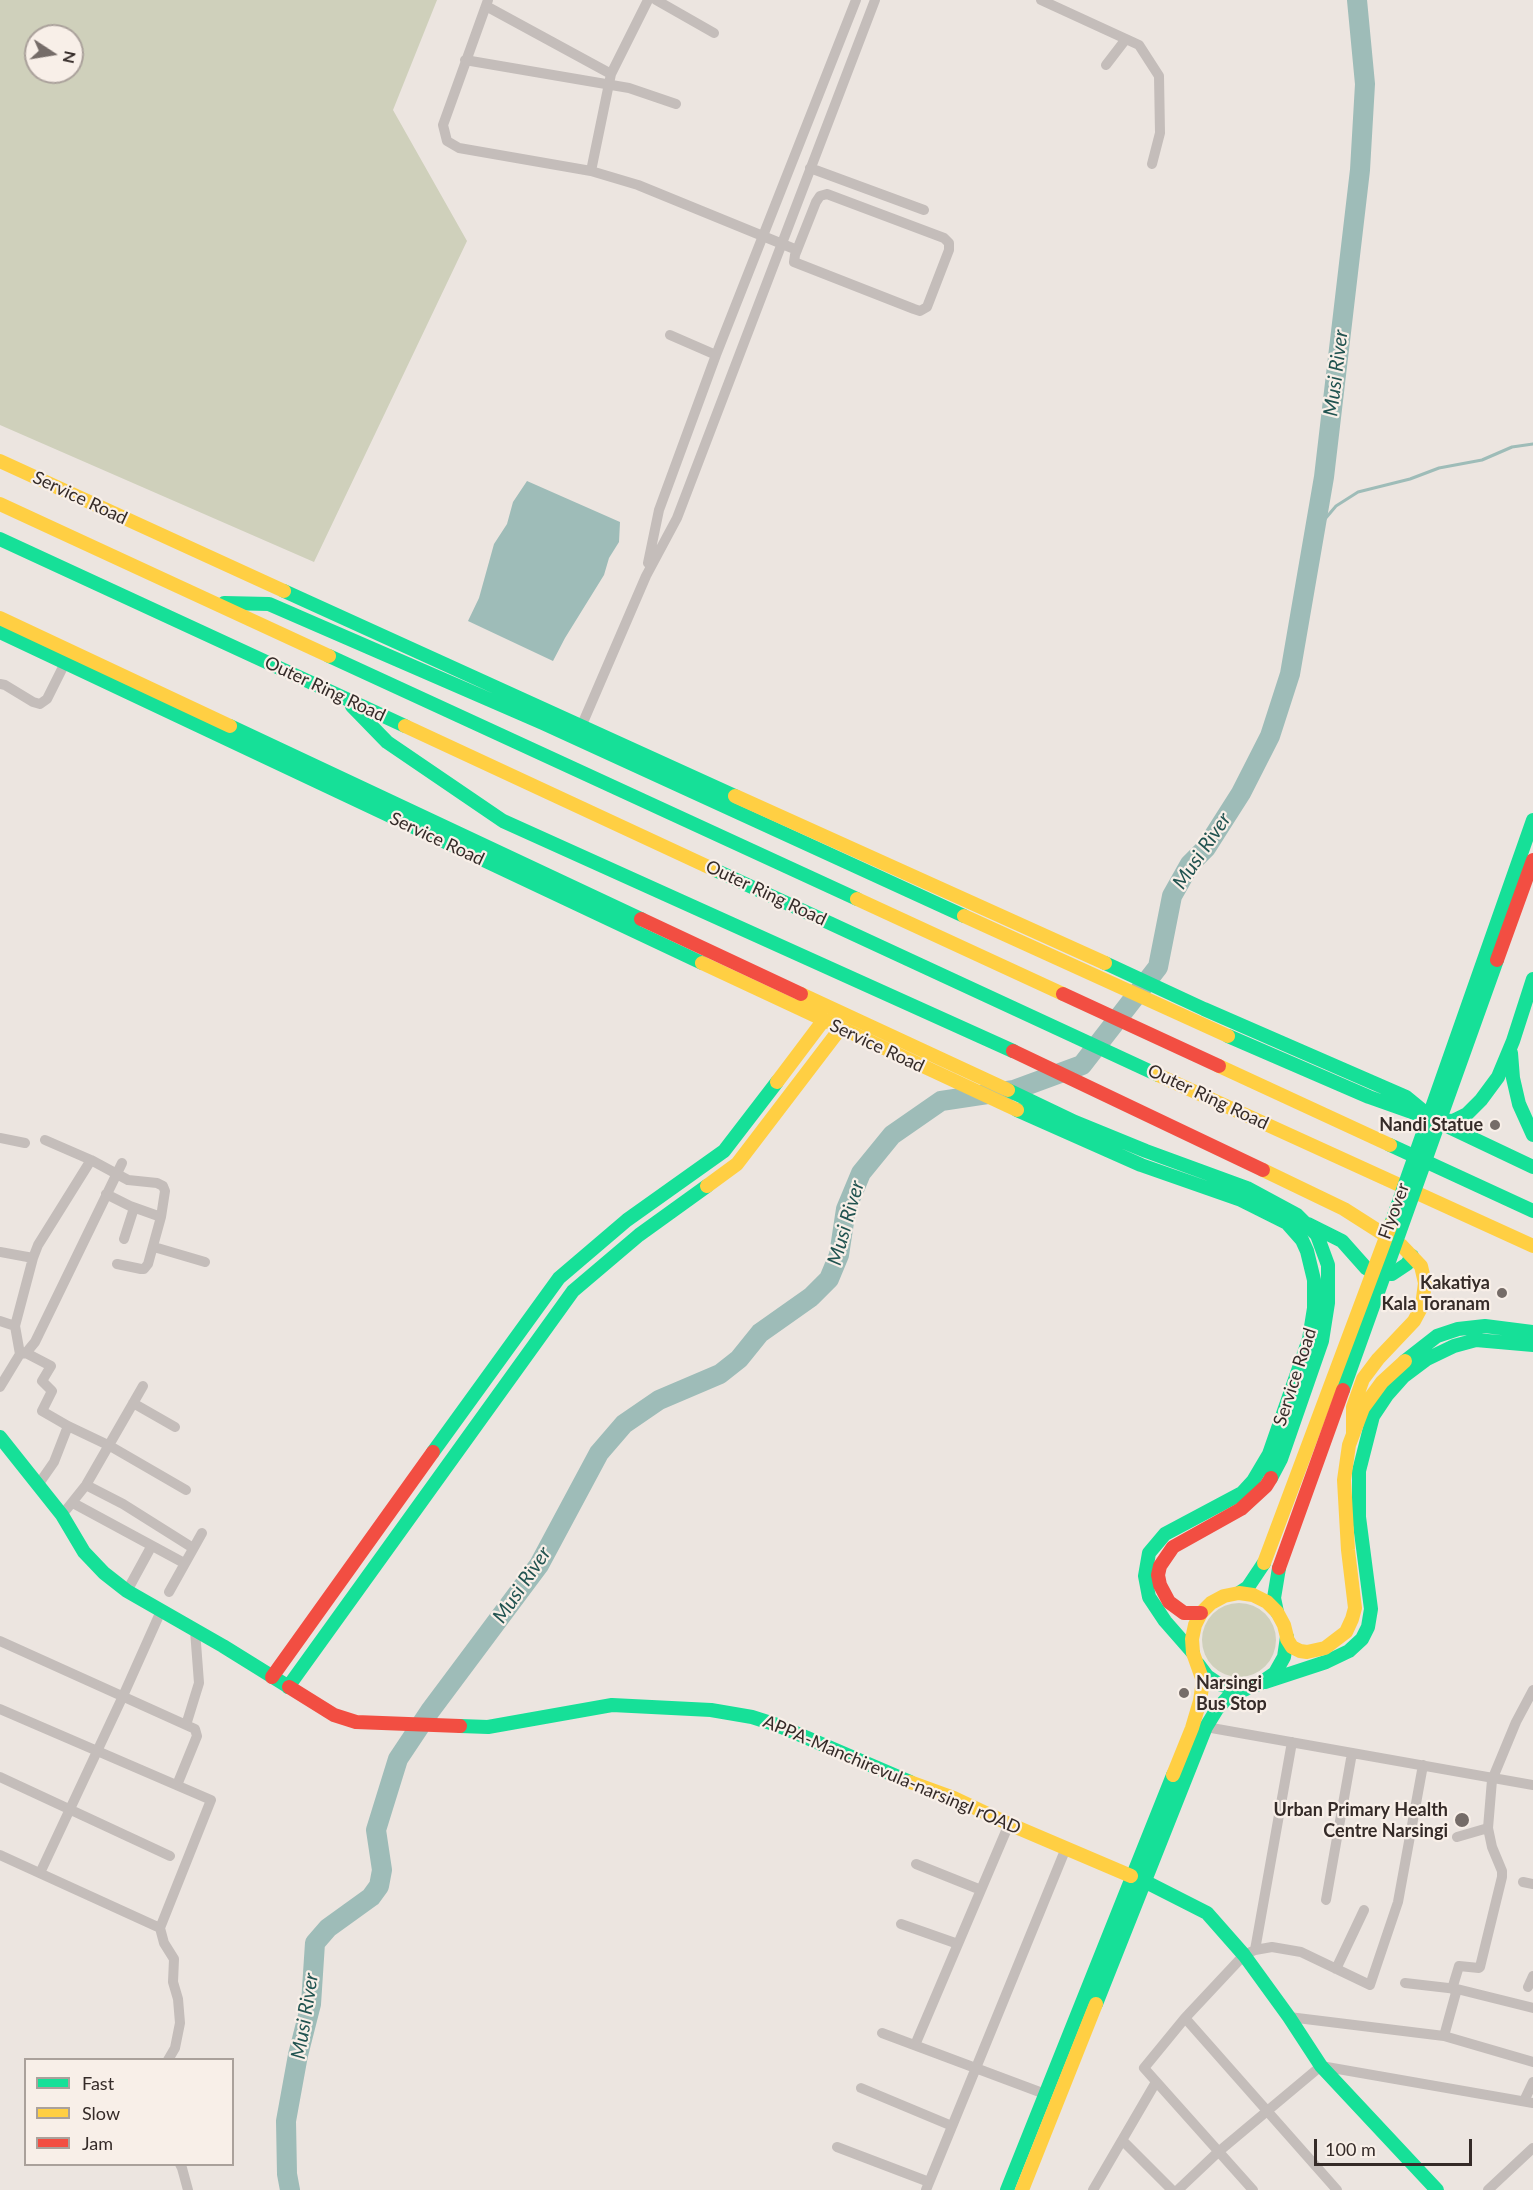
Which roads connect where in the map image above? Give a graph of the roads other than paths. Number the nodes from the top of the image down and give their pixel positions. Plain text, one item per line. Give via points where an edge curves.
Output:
1 (648, 0) edge
2 (656, 0) edge
3 (856, 0) edge
4 (874, 0) edge
5 (1041, 0) edge
6 (487, 3) edge
7 (843, 32) junction
8 (714, 33) dead end
9 (860, 39) junction
10 (1126, 39) junction
11 (465, 60) junction
12 (1106, 65) dead end
13 (610, 79) junction
14 (676, 104) dead end
15 (803, 134) junction
16 (820, 141) junction
17 (1152, 164) dead end
18 (810, 168) junction
19 (591, 171) junction
20 (924, 210) dead end
21 (788, 225) junction
22 (804, 232) junction
23 (763, 236) junction
24 (781, 243) junction
25 (797, 249) junction
26 (748, 275) junction
27 (766, 282) junction
28 (670, 335) dead end
29 (716, 356) junction
30 (696, 410) junction
31 (715, 418) junction
32 (0, 461) edge
33 (0, 504) edge
34 (0, 539) edge
35 (646, 576) junction
36 (217, 603) junction
37 (0, 618) edge
38 (0, 632) edge
39 (65, 663) junction
40 (0, 684) edge
41 (344, 698) junction
42 (581, 727) junction
43 (1533, 820) edge
44 (1533, 860) edge
45 (1533, 979) edge
46 (823, 1021) junction
47 (840, 1029) junction
48 (1513, 1041) junction
49 (1434, 1120) junction
50 (1533, 1135) edge
51 (0, 1138) edge
52 (45, 1140) dead end
53 (25, 1143) dead end
54 (91, 1160) junction
55 (122, 1163) dead end
56 (1533, 1167) edge
57 (117, 1174) junction
58 (106, 1194) junction
59 (134, 1208) junction
60 (1533, 1211) edge
61 (161, 1217) junction
62 (1308, 1224) junction
63 (124, 1239) dead end
64 (1533, 1246) edge
65 (154, 1247) junction
66 (0, 1252) edge
67 (1412, 1256) junction
68 (33, 1258) junction
69 (205, 1262) dead end
70 (117, 1264) dead end
71 (0, 1321) edge
72 (15, 1326) junction
73 (1533, 1332) edge
74 (1533, 1345) edge
75 (23, 1353) junction
76 (143, 1386) dead end
77 (0, 1387) edge
78 (134, 1402) junction
79 (68, 1426) junction
80 (175, 1427) dead end
81 (1353, 1434) junction
82 (0, 1437) edge
83 (110, 1446) junction
84 (38, 1485) junction
85 (86, 1485) junction
86 (186, 1490) dead end
87 (73, 1503) junction
88 (62, 1515) junction
89 (202, 1533) dead end
90 (152, 1547) junction
91 (193, 1548) junction
92 (184, 1563) junction
93 (127, 1591) junction
94 (169, 1592) dead end
95 (1239, 1593) junction
96 (160, 1611) junction
97 (1277, 1612) junction
98 (1201, 1613) junction
99 (195, 1630) junction
100 (1287, 1639) junction
101 (0, 1641) edge
102 (1196, 1659) junction
103 (272, 1677) junction
104 (1253, 1686) junction
105 (288, 1687) junction
106 (1533, 1690) edge
107 (123, 1696) junction
108 (0, 1709) edge
109 (186, 1725) junction
110 (1206, 1727) junction
111 (1292, 1742) junction
112 (98, 1751) junction
113 (1352, 1753) junction
114 (1423, 1765) junction
115 (0, 1777) edge
116 (1492, 1780) junction
117 (177, 1785) junction
118 (1533, 1785) edge
119 (71, 1809) junction
120 (1008, 1824) junction
121 (1488, 1828) junction
122 (1457, 1837) dead end
123 (1066, 1848) junction
124 (0, 1855) edge
125 (170, 1856) dead end
126 (916, 1864) dead end
127 (40, 1873) junction
128 (1138, 1879) junction
129 (981, 1890) junction
130 (1326, 1900) dead end
131 (1364, 1910) dead end
132 (901, 1924) dead end
133 (160, 1928) junction
134 (958, 1944) junction
135 (1250, 1952) junction
136 (1336, 1969) junction
137 (1533, 1976) edge
138 (1404, 1983) dead end
139 (1528, 1987) dead end
140 (1455, 1989) junction
141 (1533, 2008) edge
142 (1289, 2017) junction
143 (1185, 2018) junction
144 (882, 2033) dead end
145 (1444, 2036) junction
146 (915, 2045) junction
147 (169, 2058) edge
148 (1533, 2062) edge
149 (1321, 2066) junction
150 (976, 2068) junction
151 (1156, 2082) junction
152 (1533, 2082) edge
153 (861, 2088) dead end
154 (1045, 2094) junction
155 (1529, 2102) edge
156 (1267, 2111) junction
157 (952, 2126) junction
158 (1123, 2141) junction
159 (837, 2147) dead end
160 (1533, 2148) edge
161 (1217, 2153) junction
162 (181, 2166) edge
163 (928, 2186) edge
164 (189, 2190) edge
165 (1007, 2190) edge
166 (1022, 2190) edge
167 (1093, 2190) edge
168 (1172, 2190) edge
169 (1178, 2190) edge
170 (1252, 2190) edge
171 (1337, 2190) edge
172 (1437, 2190) edge
173 (1488, 2190) edge

1 - 13 street
2 - 8 street
3 - 7 street
4 - 9 street
5 - 10 street
6 - 11 street
6 - 13 street
7 - 9 street
7 - 15 street
9 - 16 street
10 - 12 street
10 - 17 street via 1139,45 1159,76 1160,133
11 - 13 street
11 - 19 street via 443,125 447,141 459,148
13 - 14 street
13 - 19 street
15 - 16 street
15 - 23 street
16 - 18 street
18 - 20 street
18 - 21 street
19 - 23 street via 638,185
21 - 22 street
21 - 24 street
22 - 25 street
22 - 25 street via 816,201 827,194 940,235 949,243 949,250 930,303 920,310 796,264
23 - 24 street
23 - 26 street
24 - 25 street
24 - 27 street
26 - 27 street
26 - 29 street
27 - 31 street
28 - 29 street
29 - 30 street
30 - 31 street
30 - 35 street via 658,510
31 - 35 street via 677,518
32 - 42 main road, Service Road
33 - 36 main road, Outer Ring Road
34 - 41 main road, Outer Ring Road
35 - 42 street
36 - 49 main road via 269,604 543,723 1199,1024 1369,1097
36 - 60 main road, Outer Ring Road
37 - 62 main road, Service Road via 1075,1122 1247,1188 1284,1206
38 - 39 main road, Service Road
39 - 40 street via 47,699 40,704
39 - 46 main road, Service Road
41 - 64 main road, Outer Ring Road
41 - 67 main road via 387,742 503,821 1098,1090 1344,1209
42 - 49 main road, Service Road via 1406,1097
43 - 95 main road, Flyover, bridge via 1393,1217 1264,1563 1248,1587
44 - 97 main road, Flyover, bridge via 1279,1568
45 - 48 main road
46 - 47 main road, Service Road
46 - 103 main road via 724,1151 627,1220 559,1278
47 - 102 main road, Service Road via 1069,1135 1234,1197 1276,1217 1302,1240 1311,1264 1314,1301 1309,1339 1262,1468 1236,1497 1165,1534 1149,1553 1145,1576 1149,1597
47 - 105 main road via 737,1164 639,1235 573,1291
48 - 49 main road via 1498,1077 1467,1114 1453,1121
48 - 50 main road via 1513,1078
49 - 56 main road, Service Road
51 - 53 street
52 - 54 street
54 - 57 street
54 - 68 street
55 - 57 street
57 - 58 street
57 - 61 street via 162,1186 165,1191
58 - 59 street
58 - 75 street via 40,1331
59 - 61 street
59 - 63 street
61 - 65 street
62 - 67 main road via 1342,1241 1374,1273 1392,1274
62 - 98 main road, Service Road via 1323,1249 1328,1303 1322,1341 1281,1458 1270,1480 1254,1498 1182,1540 1160,1566 1160,1585 1169,1602 1184,1613
65 - 69 street
65 - 70 street via 144,1269
66 - 68 street
67 - 81 main road via 1421,1266 1425,1283 1422,1306 1414,1321 1363,1379 1353,1407
68 - 72 street
71 - 72 street
72 - 75 street
73 - 81 main road via 1485,1326 1437,1336 1401,1362 1382,1382 1363,1408
74 - 104 main road via 1476,1340 1454,1346 1427,1359 1387,1395 1373,1416 1359,1471 1359,1517 1371,1609 1368,1627 1349,1651
75 - 77 street
75 - 79 street via 51,1366 42,1381 52,1391 42,1411
76 - 78 street
78 - 80 street
78 - 83 street
79 - 83 street
79 - 84 street via 54,1462
81 - 100 main road via 1344,1491 1355,1608 1352,1619 1346,1632 1325,1648 1300,1651
82 - 84 main road, APPA-Manchirevula-narsingI rOAD
83 - 85 street
83 - 86 street
84 - 88 main road, APPA-Manchirevula-narsingI rOAD
85 - 87 street
85 - 91 street
87 - 88 street
87 - 90 street
88 - 93 main road, APPA-Manchirevula-narsingI rOAD via 89,1558
89 - 91 street
90 - 92 street
90 - 93 street
91 - 92 street
92 - 94 street
93 - 96 main road, APPA-Manchirevula-narsingI rOAD
95 - 97 main road via 1253,1595
95 - 98 main road via 1224,1596
96 - 99 main road, APPA-Manchirevula-narsingI rOAD
96 - 107 street
97 - 100 main road
98 - 102 main road via 1193,1632
99 - 103 main road, APPA-Manchirevula-narsingI rOAD
99 - 109 street via 199,1683
100 - 104 main road via 1284,1658 1275,1673
101 - 107 street
102 - 104 main road via 1207,1676 1219,1684 1232,1688
102 - 128 main road via 1203,1681 1200,1701
103 - 105 main road, APPA-Manchirevula-narsingI rOAD
104 - 110 main road via 1231,1694
105 - 120 main road, APPA-Manchirevula-narsingI rOAD via 334,1715 356,1722 488,1727 612,1705 711,1710 752,1717 954,1798
106 - 116 street
107 - 109 street
107 - 112 street
108 - 112 street
109 - 117 street via 195,1729 197,1736
110 - 111 street
110 - 128 main road
111 - 113 street
111 - 135 street
112 - 117 street
112 - 119 street
113 - 114 street
113 - 130 street
114 - 116 street
114 - 136 street via 1398,1902 1371,1985
115 - 119 street
116 - 118 street
116 - 121 street
117 - 133 street via 211,1800
119 - 125 street
119 - 127 street
120 - 123 main road, APPA-Manchirevula-narsingI rOAD
120 - 129 street
121 - 122 street
121 - 140 street via 1502,1877 1480,1967 1459,1966
123 - 128 main road, APPA-Manchirevula-narsingI rOAD
123 - 150 street
124 - 127 street
126 - 129 street
127 - 133 street
128 - 135 main road, APPA-Manchirevula-narsingI rOAD via 1207,1912
128 - 154 main road
128 - 166 main road
129 - 134 street
131 - 136 street
132 - 134 street
133 - 147 street via 174,1959 173,1982 180,2023
134 - 146 street
135 - 136 street via 1272,1947 1301,1952
135 - 142 main road, APPA-Manchirevula-narsingI rOAD
135 - 143 street
137 - 139 street
138 - 140 street
140 - 141 street
140 - 145 street
142 - 145 street
142 - 149 main road, APPA-Manchirevula-narsingI rOAD
143 - 151 street via 1144,2068
143 - 156 street
144 - 146 street
145 - 148 street
146 - 150 street
149 - 155 street
149 - 156 street
149 - 172 main road, APPA-Manchirevula-narsingI rOAD
150 - 154 street
150 - 157 street
151 - 158 street
151 - 161 street
152 - 155 street
153 - 157 street
154 - 165 main road
156 - 161 street
156 - 171 street
157 - 163 street
158 - 167 street
158 - 168 street
159 - 163 street
160 - 173 street
161 - 169 street
161 - 170 street
162 - 164 street

